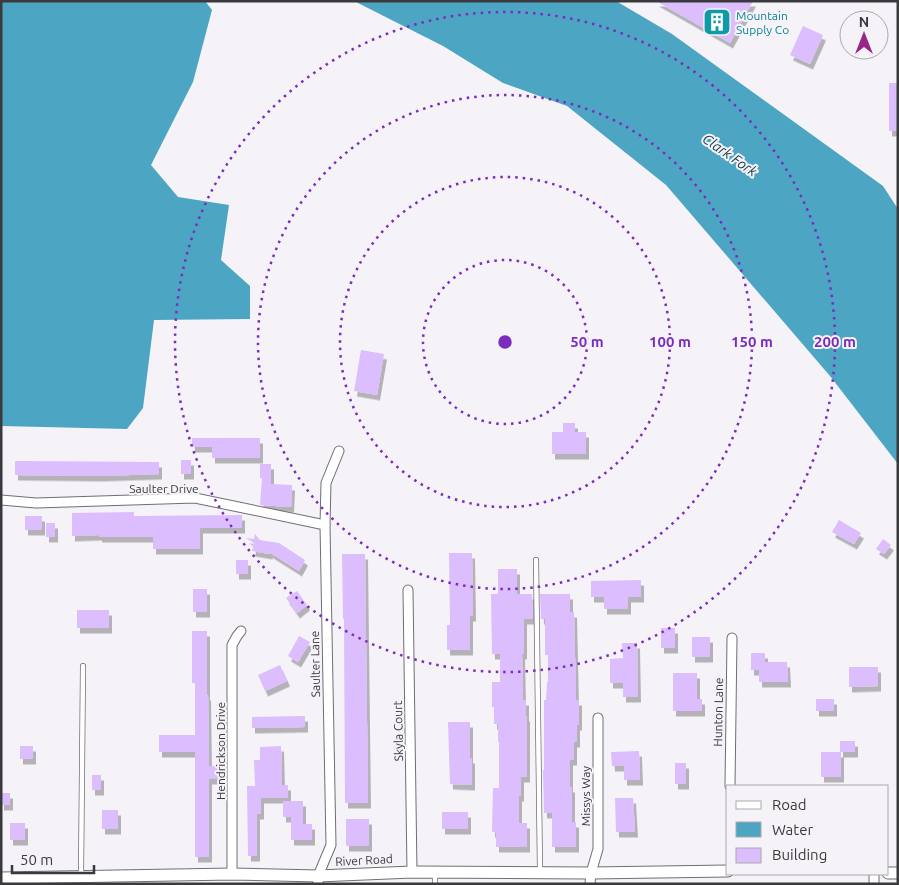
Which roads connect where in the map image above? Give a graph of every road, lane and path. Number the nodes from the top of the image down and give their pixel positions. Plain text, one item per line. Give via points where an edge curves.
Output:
1 (339, 451) dead end
2 (1, 500) edge
3 (324, 526) junction
4 (536, 560) dead end
5 (408, 590) dead end
6 (241, 631) dead end
7 (732, 638) dead end
8 (83, 666) dead end
9 (598, 718) dead end
10 (730, 785) edge
11 (726, 871) edge
12 (412, 872) junction
13 (540, 872) junction
14 (232, 874) junction
15 (81, 877) junction
16 (1, 878) edge
17 (435, 878) edge
18 (591, 878) edge
19 (204, 879) edge
20 (318, 880) edge

1 - 3 street, Saulter Lane via 326,482
2 - 3 street, Saulter Drive via 195,498
3 - 20 street, Saulter Lane via 331,845
4 - 13 lane
5 - 12 street, Skyla Court
6 - 14 street, Hendrickson Drive via 232,645
7 - 10 street, Hunton Lane
8 - 15 lane
9 - 18 street, Missys Way via 598,849
11 - 18 street, River Road
12 - 17 street, River Road
12 - 20 street, River Road
13 - 17 street, River Road
13 - 18 street, River Road
14 - 19 street, River Road
14 - 20 street, River Road
15 - 16 street, River Road
15 - 19 street, River Road

